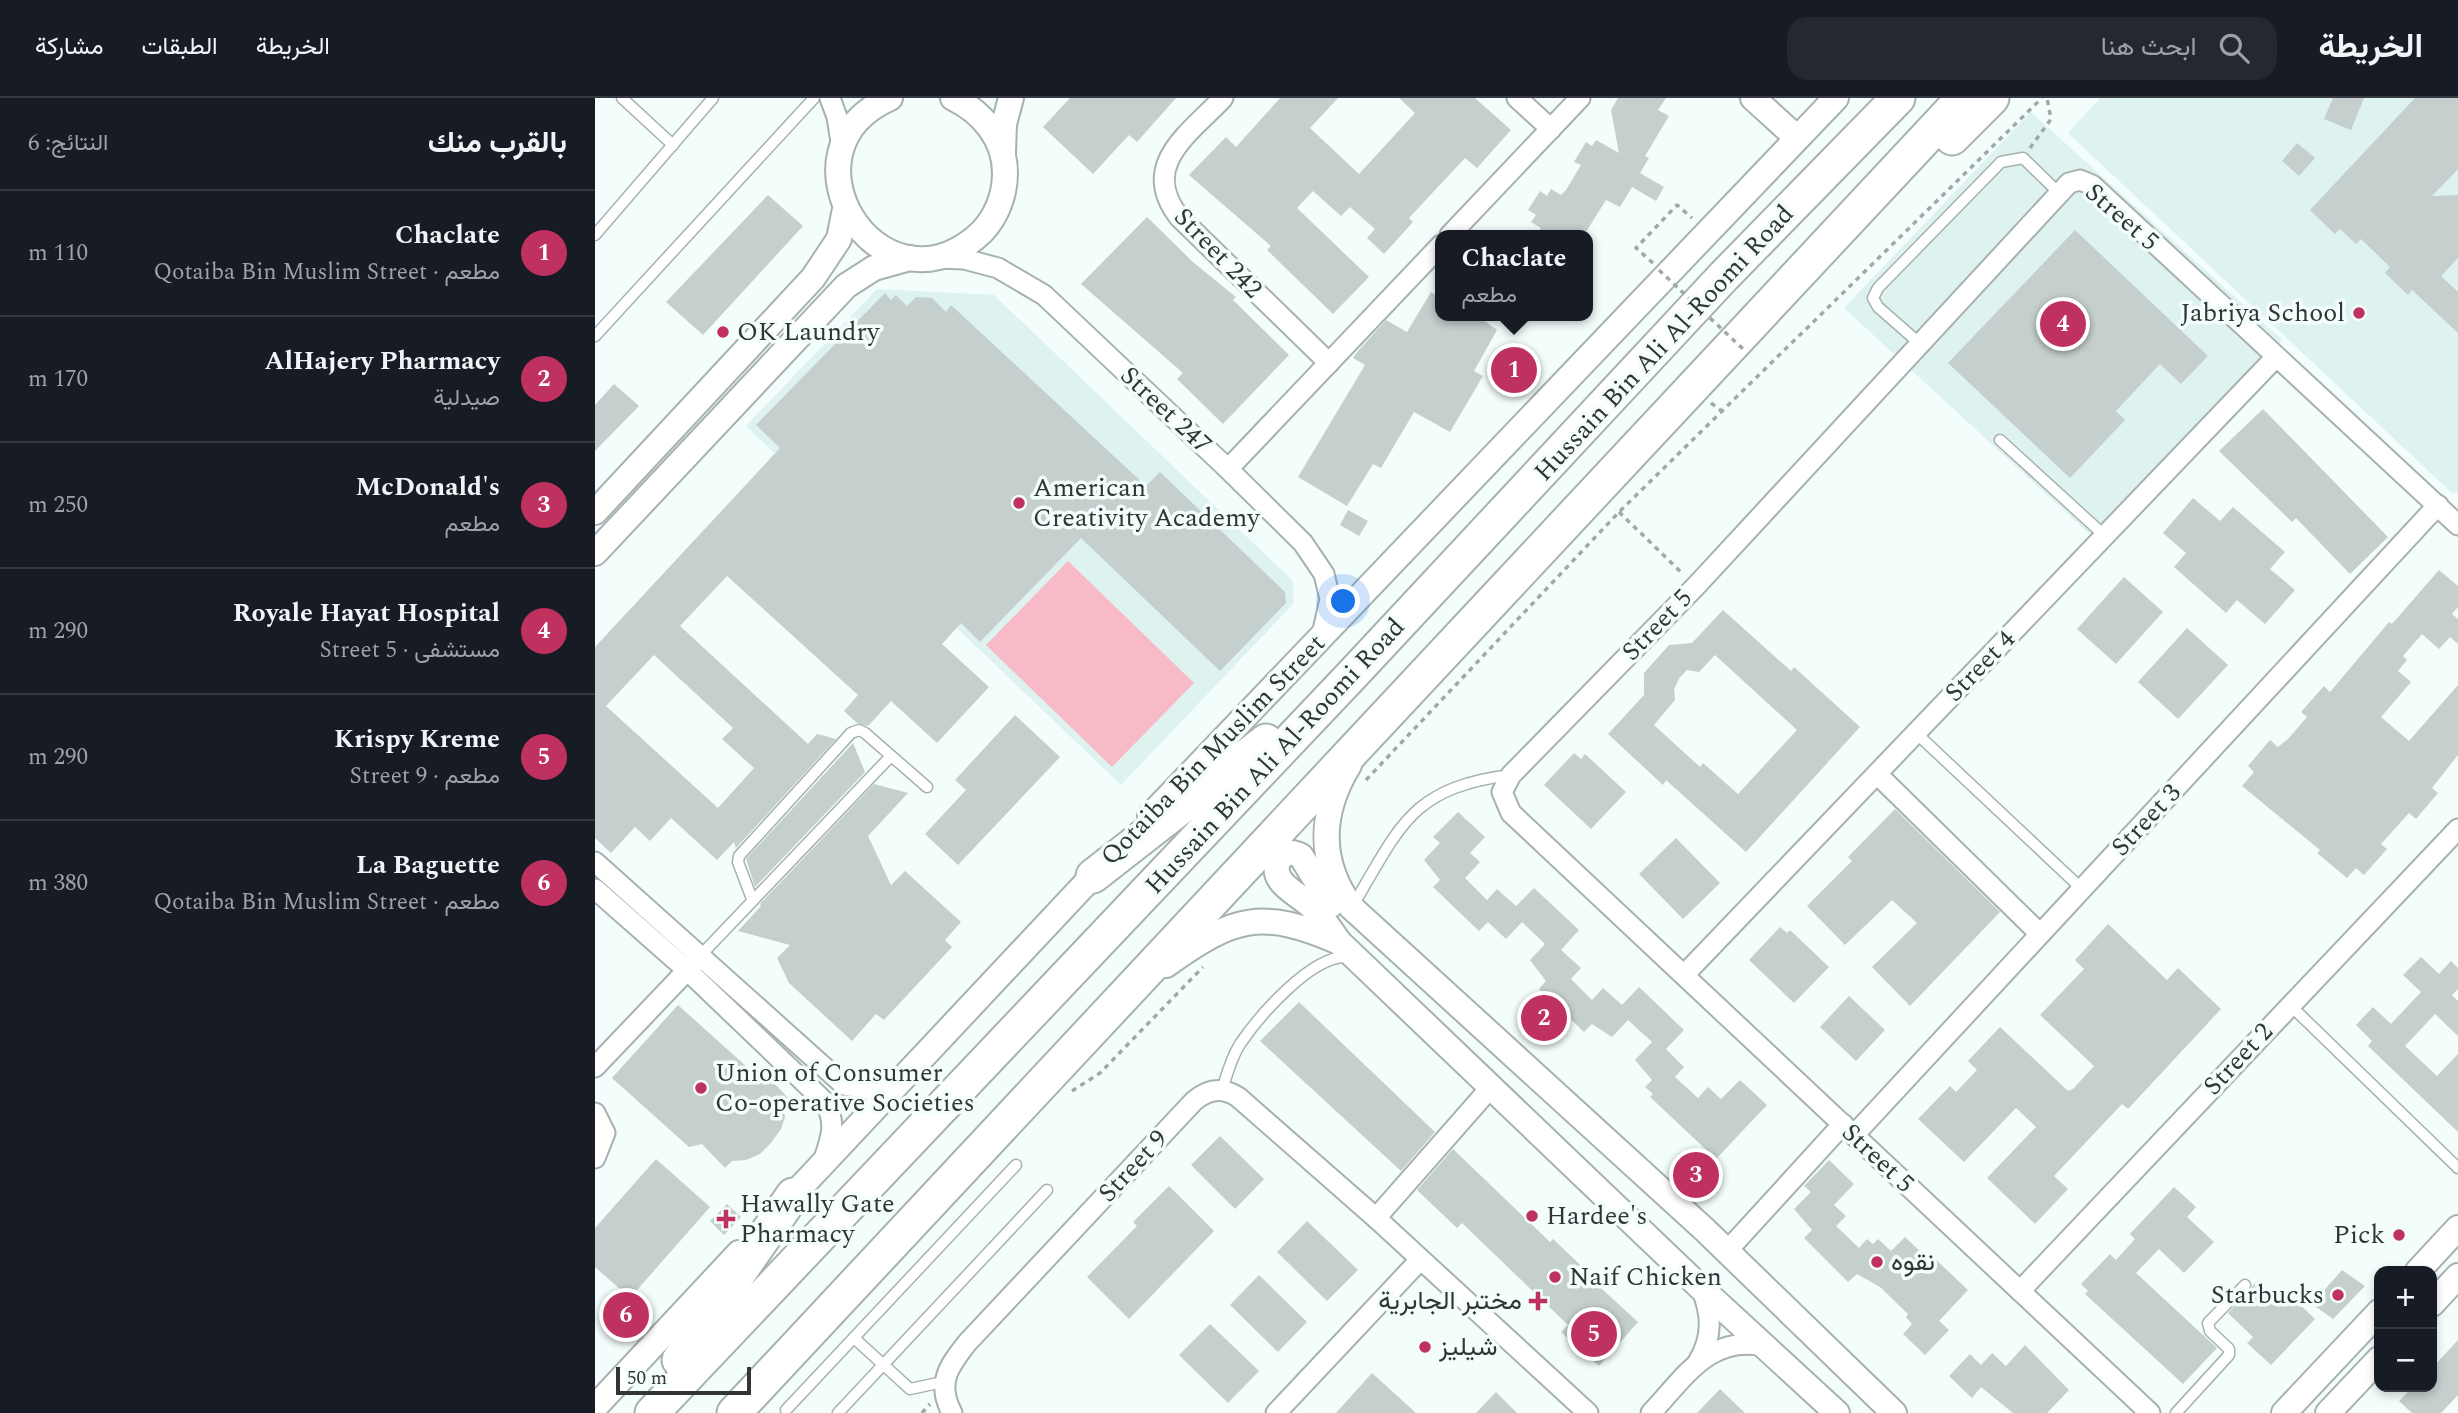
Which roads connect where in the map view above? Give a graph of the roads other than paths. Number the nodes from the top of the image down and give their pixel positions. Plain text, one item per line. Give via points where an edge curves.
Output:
1 (622, 98) edge
2 (713, 98) edge
3 (814, 98) edge
4 (830, 98) edge
5 (890, 98) edge
6 (953, 98) edge
7 (1011, 98) edge
8 (1223, 98) edge
9 (1517, 98) edge
10 (1580, 98) edge
11 (1753, 98) edge
12 (1836, 98) edge
13 (1878, 98) edge
14 (1898, 98) edge
15 (1962, 98) edge
16 (1992, 98) edge
17 (1551, 129) junction
18 (1797, 138) junction
19 (673, 145) junction
20 (842, 149) junction
21 (1003, 156) junction
22 (2058, 192) junction
23 (845, 209) junction
24 (1455, 230) edge
25 (595, 235) edge
26 (1435, 250) edge
27 (921, 258) junction
28 (1724, 276) junction
29 (595, 336) edge
30 (1742, 342) junction
31 (1918, 342) junction
32 (2276, 358) junction
33 (1329, 363) junction
34 (2000, 440) dead end
35 (1228, 469) junction
36 (2438, 505) junction
37 (595, 512) edge
38 (2458, 525) edge
39 (2105, 536) junction
40 (595, 553) edge
41 (1321, 636) junction
42 (1351, 676) junction
43 (1916, 733) junction
44 (1369, 734) junction
45 (891, 756) junction
46 (1877, 774) junction
47 (1511, 775) junction
48 (927, 786) dead end
49 (2458, 829) edge
50 (595, 862) edge
51 (1093, 876) junction
52 (595, 889) edge
53 (2082, 889) junction
54 (752, 899) junction
55 (1352, 908) junction
56 (2040, 934) junction
57 (1347, 949) junction
58 (694, 963) junction
59 (1684, 975) junction
60 (2290, 1005) junction
61 (1109, 1008) junction
62 (1471, 1014) junction
63 (595, 1067) edge
64 (896, 1086) junction
65 (1492, 1086) junction
66 (1222, 1090) junction
67 (595, 1113) edge
68 (1848, 1129) junction
69 (595, 1158) edge
70 (822, 1165) junction
71 (1016, 1165) dead end
72 (2458, 1168) edge
73 (1047, 1190) dead end
74 (793, 1195) junction
75 (1376, 1218) junction
76 (2458, 1228) edge
77 (1727, 1251) junction
78 (1420, 1260) junction
79 (2422, 1266) edge
80 (2458, 1276) edge
81 (2245, 1285) dead end
82 (1700, 1288) junction
83 (2020, 1292) junction
84 (2437, 1299) edge
85 (2374, 1317) edge
86 (854, 1338) junction
87 (1764, 1346) junction
88 (2374, 1364) edge
89 (883, 1365) junction
90 (1696, 1366) junction
91 (943, 1382) junction
92 (1818, 1403) edge
93 (595, 1406) edge
94 (786, 1410) dead end
95 (643, 1413) edge
96 (652, 1413) edge
97 (734, 1413) edge
98 (838, 1413) edge
99 (952, 1413) edge
100 (1276, 1413) edge
101 (1588, 1413) edge
102 (1651, 1413) edge
103 (1837, 1413) edge
104 (1894, 1413) edge
105 (2150, 1413) edge
106 (2176, 1413) edge
107 (2284, 1413) edge
108 (2328, 1413) edge

1 - 19 lane
2 - 19 lane
3 - 29 lane
4 - 20 street
5 - 20 street via 857,122
6 - 21 street via 989,126
7 - 21 street
8 - 33 street, Street 242 via 1166,161 1163,180 1168,198 1179,217
9 - 17 street
10 - 17 street
11 - 18 street
12 - 18 street, Qotaiba Bin Muslim Street
13 - 28 highway
14 - 28 highway, Hussain Bin Ali Al-Roomi Road
15 - 30 highway, Hussain Bin Ali Al-Roomi Road
16 - 30 highway
17 - 24 street
18 - 41 street, Qotaiba Bin Muslim Street
19 - 25 lane
20 - 23 street via 838,179
21 - 27 street via 1005,184 989,224 968,244
22 - 31 street, Street 5
22 - 31 lane via 2023,158 2001,162 1878,288 1873,298 1878,307
22 - 32 street, Street 5 via 2080,180 2092,185
23 - 27 street via 872,243
23 - 37 street via 839,239 813,278
26 - 33 street
27 - 35 street, Street 247 via 964,259 998,268 1044,295
27 - 40 street via 874,268 846,286
28 - 42 highway, Hussain Bin Ali Al-Roomi Road
30 - 44 highway, Hussain Bin Ali Al-Roomi Road
31 - 47 street, Street 5 via 1696,586
32 - 36 street, Street 5
32 - 39 street, Street 4
33 - 35 street
34 - 39 lane
35 - 41 street, Street 247 via 1303,543 1324,574 1330,599
36 - 38 street, Street 5
36 - 53 street, Street 3
39 - 43 street, Street 4
41 - 51 street, Qotaiba Bin Muslim Street
42 - 51 highway
42 - 96 highway, Hussain Bin Ali Al-Roomi Road
43 - 46 street, Street 4
43 - 53 lane
44 - 55 street via 1346,770 1328,816 1326,846 1332,877
44 - 61 highway, Hussain Bin Ali Al-Roomi Road
45 - 48 lane
45 - 54 lane
45 - 54 lane via 865,733 852,733 739,856
46 - 56 street
46 - 59 street, Street 4
47 - 55 lane via 1473,779 1443,790 1413,812
47 - 59 street, Street 5 via 1501,792 1511,813
49 - 60 street, Street 2
50 - 58 street
51 - 64 street, Qotaiba Bin Muslim Street
52 - 58 street
53 - 56 street, Street 3
54 - 58 lane
55 - 62 street
56 - 68 street, Street 3
57 - 61 street via 1300,925 1247,923 1192,947
57 - 62 street via 1310,904 1279,877 1277,864 1285,853 1301,856 1346,923 1411,984
57 - 65 street
57 - 66 lane via 1308,969 1240,1044
58 - 63 street
58 - 64 street via 844,1085 877,1091
58 - 70 street via 825,1102 834,1127
59 - 68 street, Street 5
60 - 72 lane
60 - 83 street, Street 2
61 - 97 highway, Hussain Bin Ali Al-Roomi Road
62 - 77 street
64 - 70 street, Qotaiba Bin Muslim Street
65 - 75 street
65 - 82 street
66 - 75 street via 1238,1097
66 - 91 street, Street 9 via 1209,1091 1194,1101 967,1343
67 - 69 street via 604,1133
68 - 77 street, Street 3
68 - 83 street, Street 5
70 - 74 street, Qotaiba Bin Muslim Street
71 - 86 lane
73 - 89 lane
74 - 93 street, Qotaiba Bin Muslim Street
74 - 95 highway
75 - 78 street
76 - 79 street
77 - 104 street
78 - 100 street
78 - 101 street
80 - 84 street
81 - 106 lane via 2208,1323 2229,1355
82 - 87 street
82 - 90 street via 1710,1320 1704,1352
83 - 105 street, Street 5
85 - 107 street
86 - 89 lane
86 - 94 lane
87 - 90 street via 1727,1346 1706,1355
87 - 92 street
88 - 108 street
89 - 91 lane via 910,1389
89 - 98 lane
90 - 102 street
91 - 99 street
92 - 103 street

